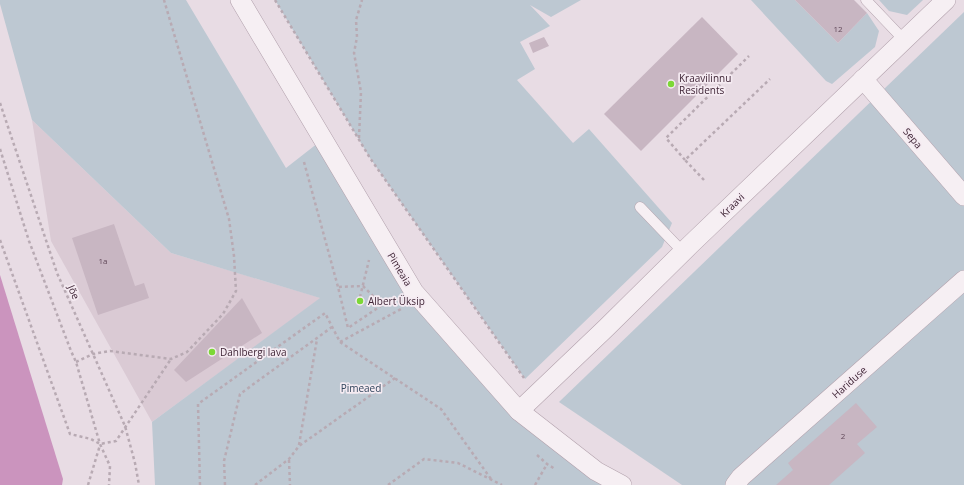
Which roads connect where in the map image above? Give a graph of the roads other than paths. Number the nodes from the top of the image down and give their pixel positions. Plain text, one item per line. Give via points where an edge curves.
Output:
1 (240, 0) edge
2 (866, 0) edge
3 (946, 0) edge
4 (904, 40) junction
5 (863, 80) junction
6 (964, 196) edge
7 (640, 207) dead end
8 (683, 252) junction
9 (964, 280) edge
10 (519, 411) junction
11 (622, 485) edge
12 (735, 485) edge

1 - 10 street, Pimeaia via 414,292
2 - 4 lane
3 - 4 street, Kraavi
4 - 5 street, Kraavi
5 - 6 street, Sepa
5 - 8 street, Kraavi
7 - 8 lane
8 - 10 street, Kraavi
9 - 12 street, Hariduse
10 - 11 street, Pimeaia via 596,471

